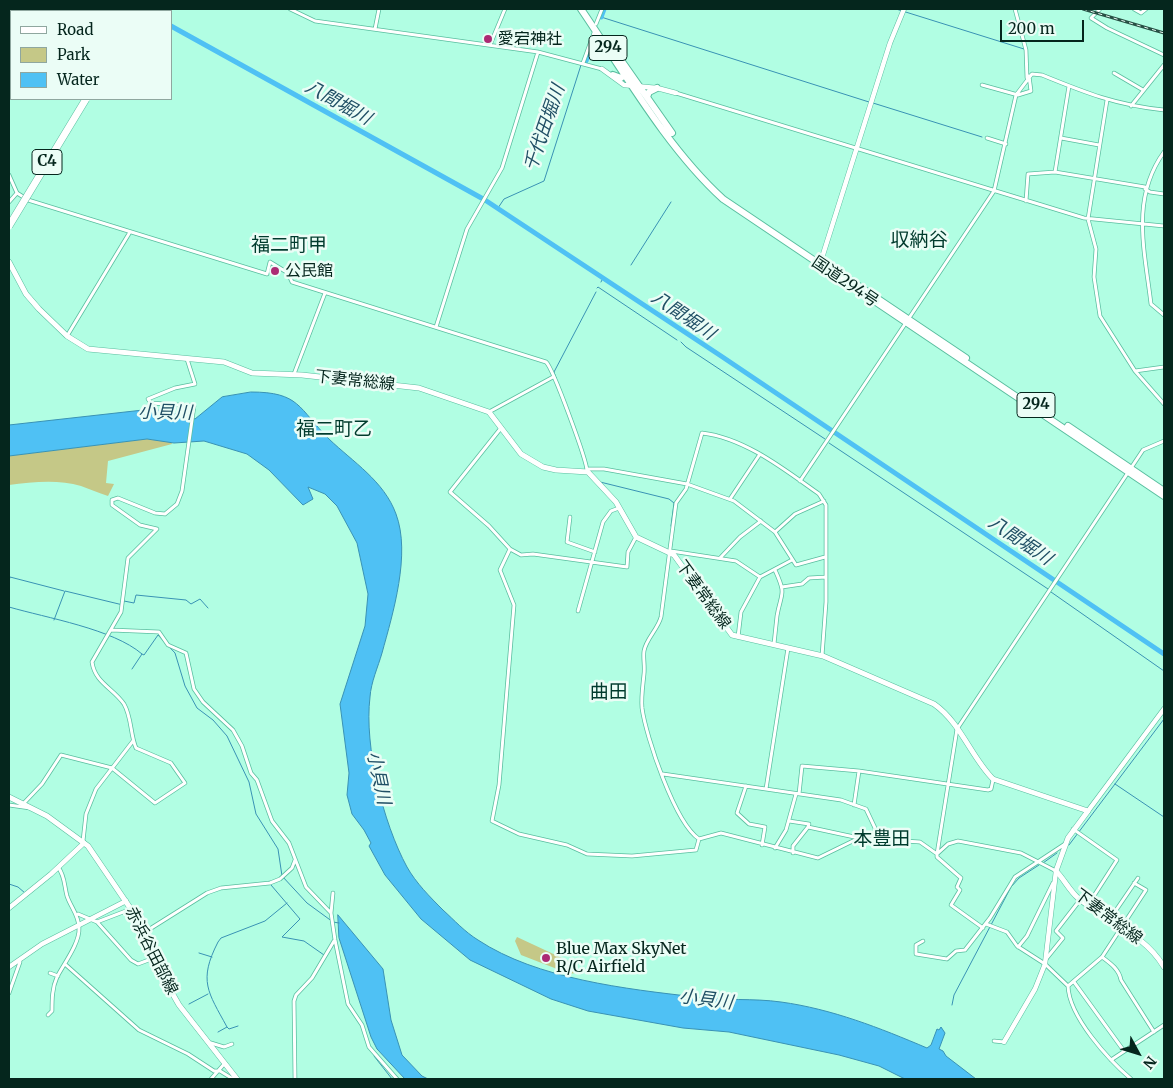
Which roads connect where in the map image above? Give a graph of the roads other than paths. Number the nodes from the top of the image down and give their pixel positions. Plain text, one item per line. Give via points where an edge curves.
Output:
1 (290, 9) edge
2 (379, 9) edge
3 (506, 9) edge
4 (581, 9) edge
5 (586, 9) edge
6 (602, 9) edge
7 (904, 9) edge
8 (1015, 9) edge
9 (1100, 9) edge
10 (1134, 9) edge
11 (1146, 9) edge
12 (595, 27) junction
13 (375, 29) junction
14 (490, 45) junction
15 (538, 52) junction
16 (1164, 55) edge
17 (584, 63) junction
18 (1164, 65) edge
19 (602, 70) joint
20 (1114, 73) dead end
21 (625, 74) junction
22 (613, 76) junction
23 (1028, 77) junction
24 (982, 85) dead end
25 (1069, 86) junction
26 (637, 87) junction
27 (657, 88) junction
28 (1143, 90) junction
29 (676, 93) joint
30 (1016, 95) junction
31 (647, 97) junction
32 (85, 100) edge
33 (1106, 100) junction
34 (1130, 106) junction
35 (1164, 110) edge
36 (987, 138) dead end
37 (1061, 138) junction
38 (1006, 144) junction
39 (1099, 145) junction
40 (857, 149) junction
41 (1164, 152) edge
42 (1055, 172) junction
43 (9, 175) edge
44 (1094, 178) junction
45 (1145, 188) junction
46 (994, 191) junction
47 (17, 193) junction
48 (1164, 194) edge
49 (1026, 201) junction
50 (9, 202) edge
51 (1088, 219) junction
52 (1141, 224) junction
53 (9, 226) edge
54 (1164, 226) edge
55 (130, 232) junction
56 (9, 262) edge
57 (820, 263) junction
58 (325, 293) junction
59 (1164, 315) edge
60 (907, 321) junction
61 (436, 327) junction
62 (67, 336) junction
63 (187, 358) junction
64 (1164, 368) edge
65 (1135, 371) junction
66 (293, 374) junction
67 (553, 377) junction
68 (1164, 404) edge
69 (488, 412) junction
70 (502, 427) junction
71 (1164, 441) edge
72 (760, 454) junction
73 (587, 470) junction
74 (1129, 470) junction
75 (800, 481) junction
76 (687, 484) junction
77 (1164, 491) edge
78 (1164, 496) edge
79 (730, 499) junction
80 (824, 501) junction
81 (619, 508) junction
82 (570, 517) dead end
83 (761, 521) junction
84 (775, 532) junction
85 (636, 537) junction
86 (510, 549) junction
87 (595, 552) junction
88 (670, 552) junction
89 (825, 557) junction
90 (719, 558) junction
91 (792, 560) junction
92 (592, 563) junction
93 (775, 570) junction
94 (760, 577) junction
95 (826, 577) junction
96 (782, 587) junction
97 (578, 610) dead end
98 (111, 630) junction
99 (738, 637) junction
100 (774, 645) junction
101 (788, 648) junction
102 (822, 656) junction
103 (1164, 710) edge
104 (957, 729) junction
105 (133, 741) junction
106 (112, 768) junction
107 (859, 771) junction
108 (662, 774) junction
109 (993, 779) junction
110 (948, 784) junction
111 (746, 786) junction
112 (766, 789) junction
113 (798, 794) junction
114 (9, 797) edge
115 (23, 804) junction
116 (9, 805) edge
117 (854, 805) junction
118 (31, 807) junction
119 (1088, 811) junction
120 (789, 821) junction
121 (808, 827) junction
122 (1077, 832) junction
123 (859, 838) junction
124 (699, 839) junction
125 (875, 840) junction
126 (84, 842) junction
127 (1065, 844) junction
128 (762, 845) junction
129 (775, 848) junction
130 (793, 853) junction
131 (937, 854) junction
132 (296, 859) junction
133 (1039, 861) junction
134 (58, 867) junction
135 (1056, 871) junction
136 (1138, 878) dead end
137 (1053, 883) junction
138 (1134, 883) junction
139 (333, 893) dead end
140 (1080, 900) junction
141 (126, 901) junction
142 (1088, 905) junction
143 (9, 908) edge
144 (131, 909) junction
145 (331, 913) junction
146 (77, 914) junction
147 (90, 919) junction
148 (1110, 919) junction
149 (97, 922) junction
150 (78, 926) junction
151 (985, 926) junction
152 (1122, 927) junction
153 (145, 932) junction
154 (335, 940) junction
155 (923, 941) dead end
156 (1018, 947) junction
157 (1102, 957) junction
158 (154, 958) junction
159 (20, 962) dead end
160 (1045, 962) junction
161 (66, 965) junction
162 (9, 967) edge
163 (1164, 967) edge
164 (50, 973) dead end
165 (58, 976) junction
166 (1074, 982) junction
167 (1068, 986) junction
168 (9, 993) edge
169 (48, 1015) dead end
170 (1164, 1025) edge
171 (1154, 1032) junction
172 (994, 1042) dead end
173 (1004, 1042) joint
174 (211, 1043) junction
175 (232, 1044) dead end
176 (1124, 1051) junction
177 (1111, 1060) junction
178 (225, 1063) junction
179 (218, 1071) junction
180 (211, 1079) edge
181 (233, 1079) edge
182 (237, 1079) edge
183 (295, 1079) edge
184 (396, 1079) edge
185 (1131, 1079) edge

1 - 13 street via 316,21
2 - 13 street
3 - 14 street
4 - 12 highway, 国道294号 / 294
5 - 12 highway, 国道294号 / 294
6 - 12 street
7 - 40 street via 890,42
8 - 23 street via 1026,50
9 - 16 street via 1091,18
10 - 11 street via 1142,13
12 - 17 street
12 - 21 highway, 国道294号 / 294
12 - 26 highway, 国道294号 / 294
13 - 14 street
14 - 15 street
15 - 17 street
15 - 61 street via 502,168 467,229
17 - 19 street
18 - 28 street
19 - 22 street
20 - 28 street
21 - 22 highway via 621,78
21 - 26 highway, 国道294号 / 294
22 - 26 street via 624,85
23 - 25 street via 1042,75
23 - 30 street
23 - 30 street via 1031,91
24 - 30 street
25 - 33 street
25 - 37 street
26 - 27 street
26 - 31 highway, 国道294号 / 294
26 - 57 highway, 国道294号 / 294 via 704,182 723,199
27 - 29 street
27 - 31 highway via 648,92
28 - 34 street
29 - 40 street
30 - 38 street
31 - 57 highway, 国道294号 / 294 via 707,179
32 - 53 highway, C4, bridge
33 - 34 street
33 - 39 street
34 - 35 street
36 - 38 street
37 - 39 street
37 - 42 street
38 - 46 street
39 - 44 street
40 - 46 street
40 - 57 street
41 - 45 street
42 - 44 street
42 - 49 street via 1028,174
43 - 47 street
44 - 45 street
44 - 51 street
45 - 48 street
45 - 52 street
46 - 49 street
46 - 60 street
47 - 50 street
47 - 55 street via 28,200
49 - 51 street
51 - 52 street
51 - 65 street via 1096,249 1094,278 1101,320
52 - 54 street
52 - 59 street via 1151,304
55 - 58 street via 266,274 270,262 288,273 292,282
55 - 62 street
56 - 62 main road, 下妻常総線 via 26,294
57 - 60 highway, 国道294号 / 294
58 - 61 street
58 - 66 street
60 - 74 highway, 国道294号 / 294
60 - 75 street
61 - 67 street via 546,362
62 - 63 main road, 下妻常総線 via 92,350
63 - 66 main road, 下妻常総線 via 224,362 252,373
63 - 98 street via 195,384 148,399 151,403 193,405 182,492 177,504 170,512 160,514 118,498 112,500 112,505 140,525 157,529 128,558 121,612
64 - 65 street
65 - 68 street
66 - 69 main road, 下妻常総線 via 411,386
67 - 69 street
67 - 73 street
69 - 70 main road, 下妻常総線
70 - 73 main road, 下妻常総線 via 521,454 543,467
70 - 86 street via 450,492
71 - 74 street via 1143,450
72 - 75 street
72 - 76 street via 722,436 702,432
72 - 79 street
73 - 76 street
73 - 81 main road
74 - 77 highway, 国道294号 / 294
74 - 78 highway, 国道294号 / 294
74 - 104 street
75 - 80 street
76 - 79 street
76 - 88 street via 676,503
79 - 83 street
80 - 84 street via 795,514
80 - 89 street
81 - 85 main road
81 - 87 street via 611,511 603,522
82 - 87 street via 567,542
83 - 84 street
83 - 90 street
84 - 91 street
85 - 88 main road, 下妻常総線
85 - 92 street via 628,552 627,567
86 - 92 street via 521,555
86 - 124 street via 500,570 514,605 499,785 492,821 519,834 588,854 632,856 696,850
87 - 92 street
88 - 90 street
88 - 99 main road, 下妻常総線 via 727,629
88 - 108 street via 661,617 644,649 642,690 645,722
89 - 91 street via 801,565
89 - 95 street
90 - 94 street via 736,561
91 - 93 street
92 - 97 street
93 - 94 street
93 - 96 street
94 - 99 street via 741,612
95 - 96 street via 809,578 802,584
95 - 102 street
96 - 100 street
98 - 105 street via 95,654 93,671 123,702 130,717
98 - 132 street via 159,632 168,645 186,653 194,689 233,730 272,821 289,843
99 - 100 main road, 下妻常総線
100 - 101 main road, 下妻常総線
101 - 102 main road, 下妻常総線
101 - 112 street
102 - 104 main road, 下妻常総線 via 934,704 945,712
103 - 119 street
104 - 109 main road, 下妻常総線
104 - 110 street
105 - 106 street
105 - 106 street via 136,748 171,763 184,785 155,803
106 - 115 street via 61,755 42,784
106 - 126 street via 92,798 86,814
107 - 110 street
107 - 113 street via 802,766
107 - 117 street
108 - 111 street
108 - 124 street via 689,830
109 - 110 street via 988,790
109 - 119 main road
110 - 131 street
111 - 112 street
111 - 128 street via 738,813 749,824 765,828
112 - 113 street
113 - 117 street
113 - 120 street
114 - 115 main road, 赤浜谷田部線
115 - 118 main road, 赤浜谷田部線
116 - 118 street
117 - 125 street via 866,809 875,828
118 - 126 main road, 赤浜谷田部線
119 - 122 main road
120 - 121 street via 808,824
120 - 129 street
121 - 123 street
121 - 130 street via 793,846
122 - 127 main road
122 - 142 street via 1117,860
123 - 125 street
123 - 130 street via 818,858
124 - 128 street via 721,833
125 - 131 street via 920,842
126 - 134 street
126 - 141 main road, 赤浜谷田部線
127 - 133 street
127 - 135 main road
128 - 129 street
129 - 130 street
131 - 133 street via 948,844 958,841 1014,851
131 - 151 street via 961,878 957,888 960,890 951,905
132 - 145 street via 306,887
132 - 153 street via 280,879 207,893
133 - 135 street
133 - 151 street via 1012,880
134 - 143 street
134 - 146 street
135 - 137 street
135 - 140 main road, 下妻常総線
136 - 138 street
137 - 156 street via 1027,936
137 - 160 street
138 - 148 street
138 - 152 street via 1146,890
139 - 145 street
140 - 142 main road, 下妻常総線
140 - 160 street via 1056,932 1063,938
141 - 144 main road, 赤浜谷田部線
141 - 147 street
142 - 148 main road, 下妻常総線
144 - 149 street
144 - 153 main road, 赤浜谷田部線
145 - 154 street
146 - 147 street
146 - 150 street
147 - 149 street
147 - 150 street
148 - 152 main road, 下妻常総線
149 - 158 street via 131,960 138,964
150 - 161 street
150 - 162 street
151 - 155 street via 967,948 956,951 947,959 916,954 916,946
151 - 156 street via 1007,932
152 - 157 street
152 - 163 main road, 下妻常総線 via 1153,952
153 - 158 main road, 赤浜谷田部線
154 - 183 street via 294,1001
154 - 184 street via 348,1004 362,1025 369,1046
156 - 160 street
157 - 166 street
157 - 171 street via 1120,975
158 - 174 main road, 赤浜谷田部線 via 178,1005
159 - 168 street
160 - 167 street
160 - 173 street via 1034,989
161 - 165 street
161 - 179 street via 139,1030
164 - 165 street
165 - 169 street via 52,1012
166 - 167 street
166 - 176 street
167 - 177 street via 1069,996 1087,1030
170 - 171 street
171 - 176 street
172 - 173 street
174 - 175 street via 224,1047
174 - 178 main road, 赤浜谷田部線
176 - 177 street
177 - 185 street
178 - 179 street
178 - 182 main road, 赤浜谷田部線
179 - 180 street
179 - 181 street

